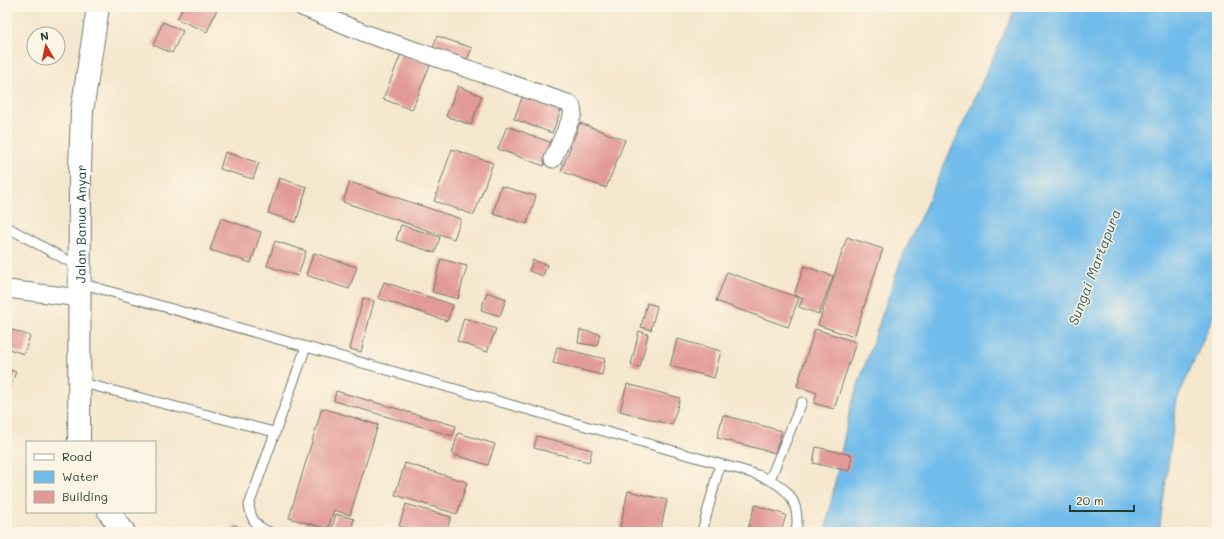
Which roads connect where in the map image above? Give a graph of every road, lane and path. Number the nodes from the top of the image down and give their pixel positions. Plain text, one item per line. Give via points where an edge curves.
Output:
1 (98, 7) edge
2 (302, 7) edge
3 (553, 159) dead end
4 (7, 227) edge
5 (80, 283) junction
6 (7, 289) edge
7 (306, 347) junction
8 (79, 382) junction
9 (802, 402) dead end
10 (274, 432) junction
11 (79, 441) edge
12 (720, 464) junction
13 (770, 479) junction
14 (110, 513) edge
15 (124, 532) edge
16 (270, 532) edge
17 (702, 532) edge
18 (796, 532) edge

1 - 5 street, Jalan Banua Anyar via 82,111
2 - 3 street via 367,34 570,104 573,114
4 - 5 lane
5 - 6 street
5 - 7 lane
5 - 8 street, Jalan Banua Anyar
7 - 10 lane
7 - 12 lane
8 - 10 lane
8 - 11 street, Jalan Banua Anyar
9 - 13 lane
10 - 16 lane via 249,505 250,514 257,526
12 - 13 lane
12 - 17 lane
13 - 18 lane via 782,487 795,506 799,519
14 - 15 street

